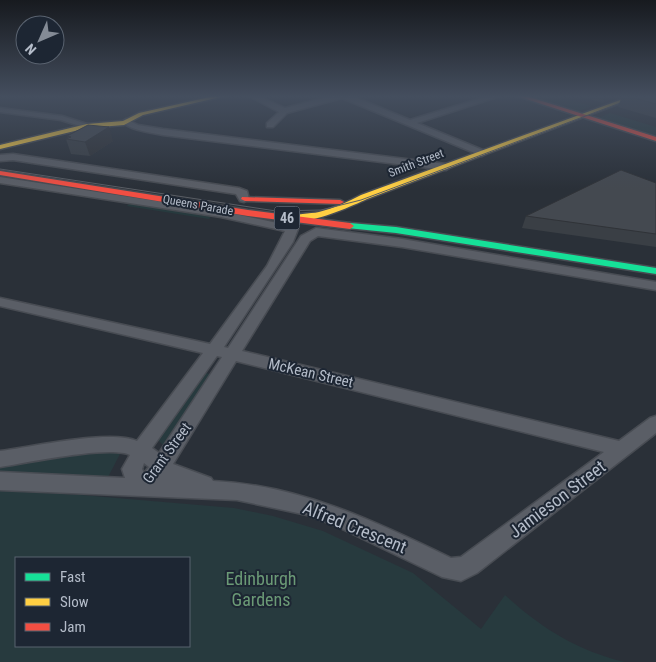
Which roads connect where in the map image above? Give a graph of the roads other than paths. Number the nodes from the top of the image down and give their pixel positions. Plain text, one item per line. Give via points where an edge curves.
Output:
1 (76, 127) edge
2 (138, 127) edge
3 (143, 127) edge
4 (421, 127) edge
5 (553, 127) edge
6 (616, 127) edge
7 (154, 130) junction
8 (656, 140) edge
9 (0, 146) edge
10 (482, 153) junction
11 (0, 159) edge
12 (446, 167) junction
13 (0, 173) edge
14 (0, 180) edge
15 (364, 198) junction
16 (245, 199) junction
17 (323, 215) junction
18 (289, 218) junction
19 (396, 230) junction
20 (311, 235) junction
21 (291, 236) junction
22 (656, 271) edge
23 (263, 280) junction
24 (279, 283) junction
25 (656, 286) edge
26 (0, 302) edge
27 (213, 350) junction
28 (231, 354) junction
29 (656, 423) edge
30 (622, 449) junction
31 (141, 450) junction
32 (0, 459) edge
33 (162, 466) junction
34 (0, 480) edge
35 (144, 488) junction
36 (221, 489) junction
37 (456, 570) joint

1 - 9 main road
2 - 7 street
3 - 7 street
4 - 10 street
5 - 10 main road, Smith Street
6 - 8 main road
7 - 12 street
10 - 12 main road, Smith Street
11 - 16 main road, Queens Parade / 46 via 140,185
12 - 15 main road, Smith Street
13 - 18 main road, Queens Parade / 46
14 - 21 street, Queens Parade via 286,226 292,229
15 - 16 main road via 327,203
15 - 17 main road, Smith Street
16 - 17 main road, Queens Parade / 46
17 - 18 main road, Smith Street
17 - 19 main road, Queens Parade / 46
18 - 19 main road, Queens Parade / 46
19 - 22 main road, Queens Parade / 46
20 - 21 street, Queens Parade
20 - 24 street, Grant Street
20 - 25 street, Queens Parade
21 - 23 street, Grant Street
23 - 24 street
23 - 27 street, Grant Street
24 - 28 street, Grant Street
26 - 27 street, McKean Street
27 - 28 street, McKean Street
27 - 31 street, Grant Street
28 - 30 street, McKean Street
28 - 33 street, Grant Street
29 - 30 street, Jamieson Street
30 - 37 street, Jamieson Street via 469,565
31 - 32 street, Alfred Crescent via 117,444
31 - 33 street, Alfred Crescent
31 - 35 street, Grant Street via 132,471
33 - 35 street, Grant Street
33 - 36 street, Alfred Crescent via 178,476
34 - 35 street, Alfred Crescent
35 - 36 street, Alfred Crescent
36 - 37 street, Alfred Crescent via 322,511

